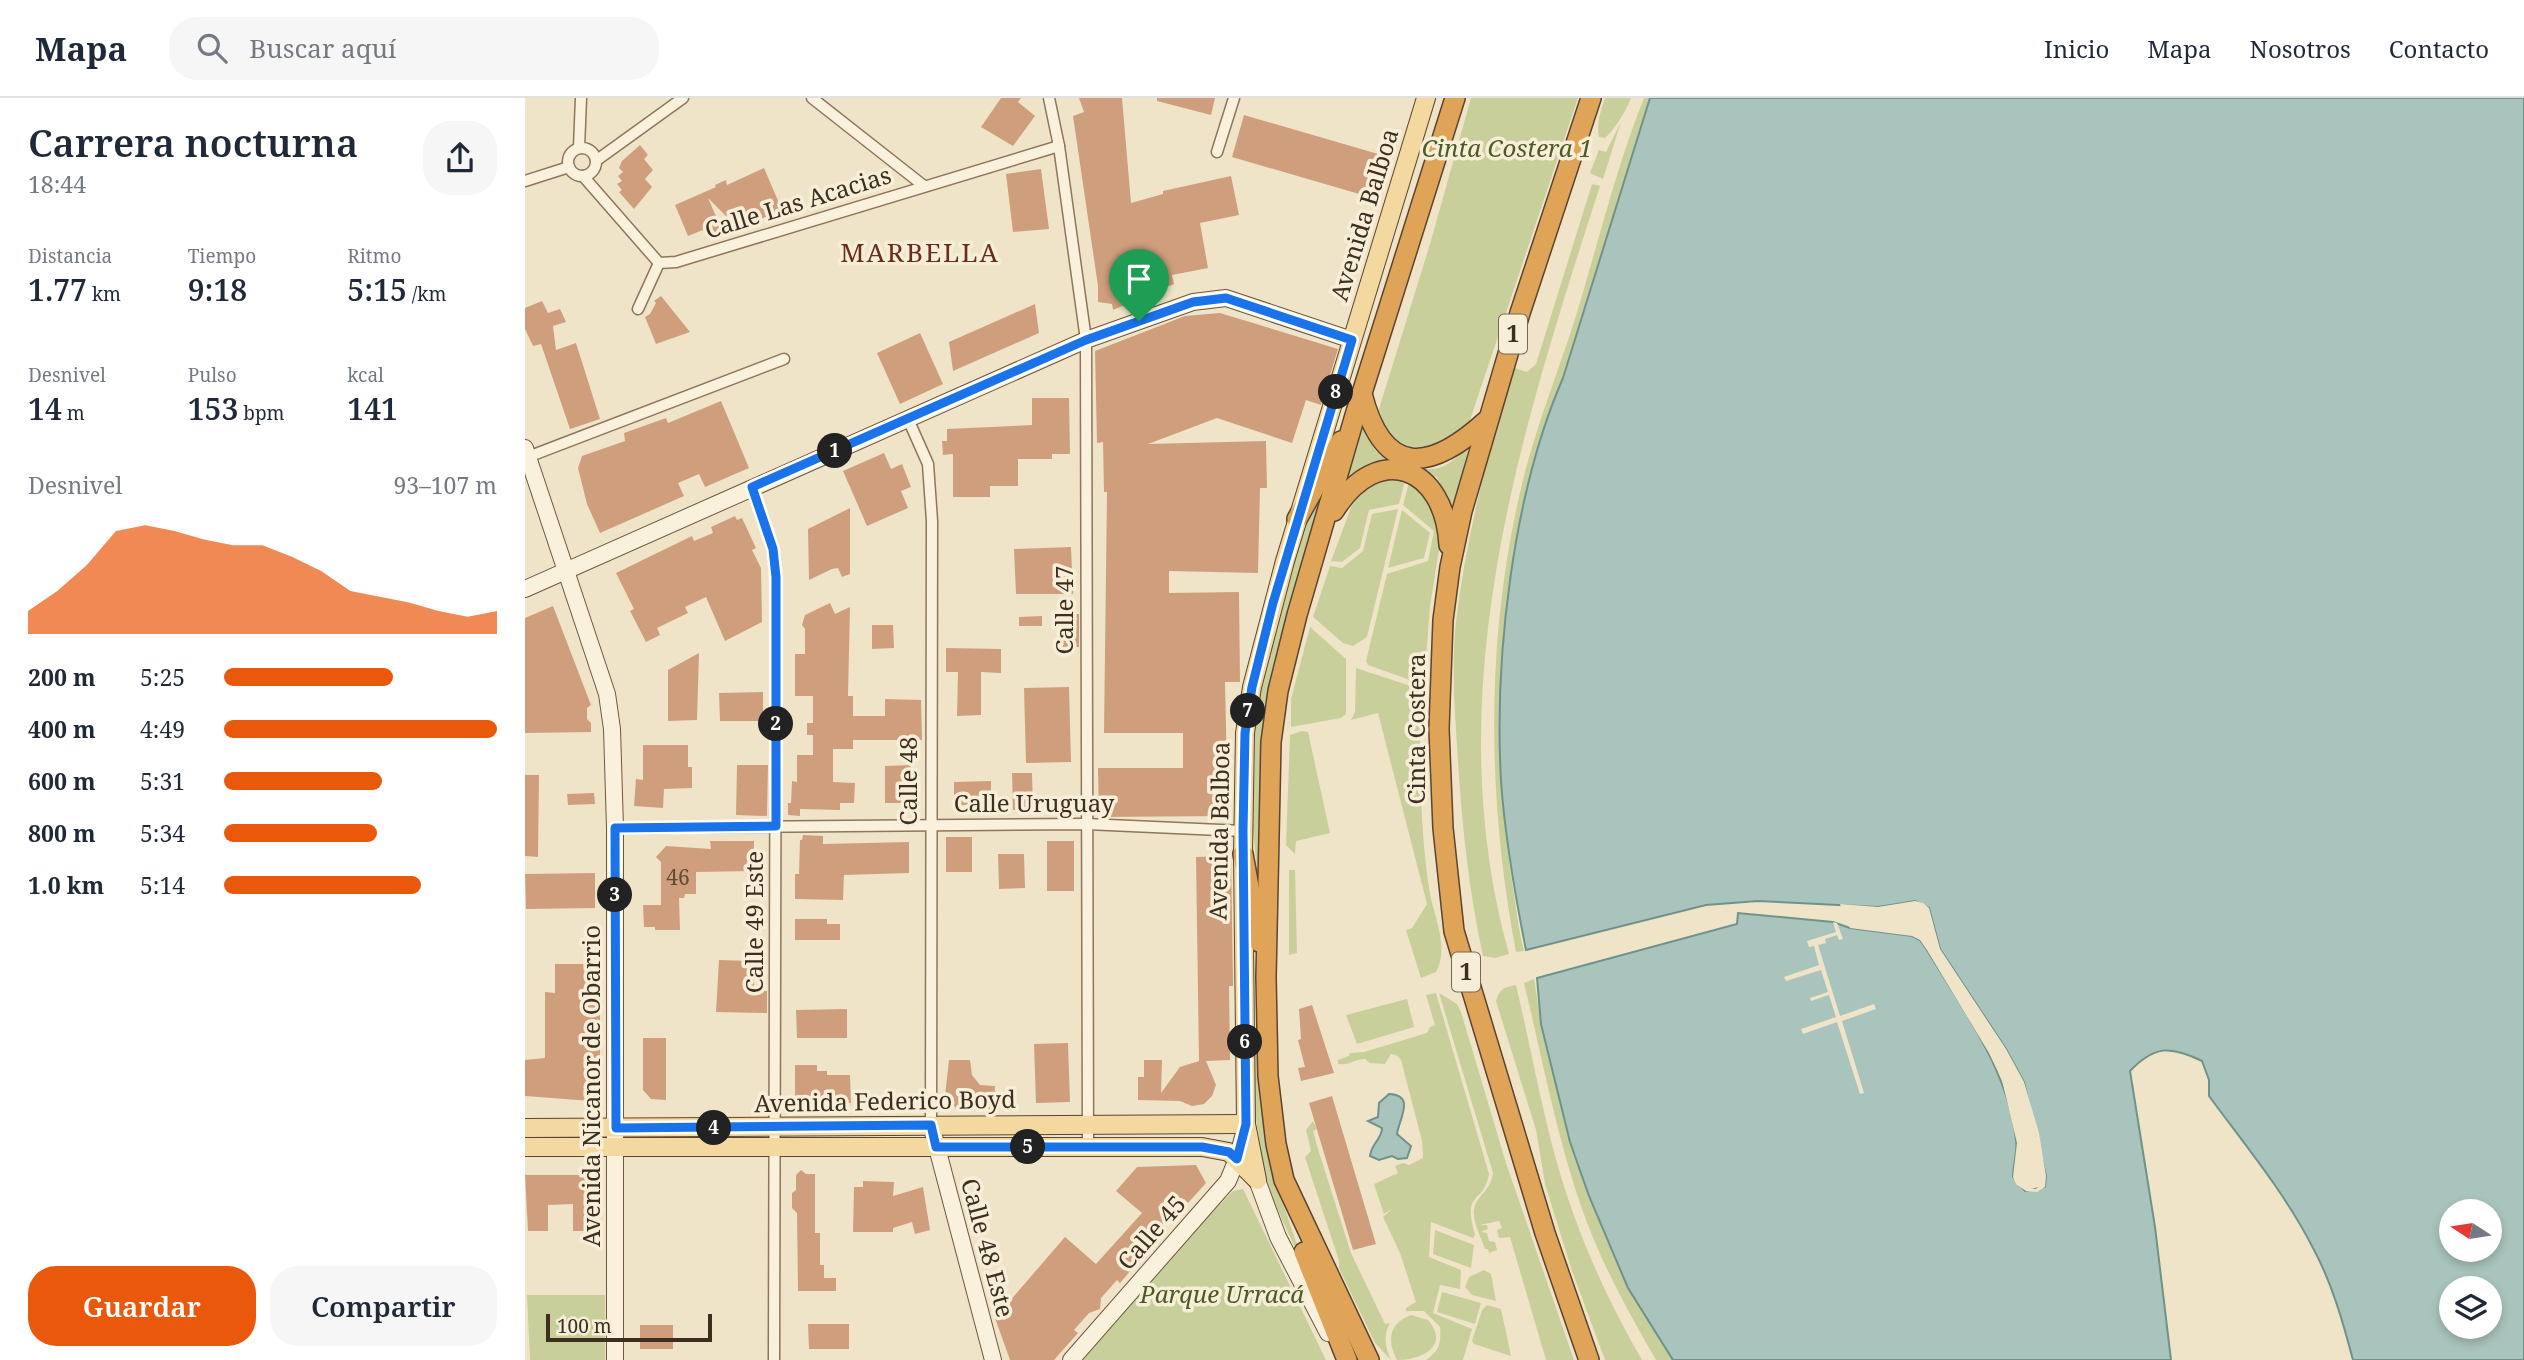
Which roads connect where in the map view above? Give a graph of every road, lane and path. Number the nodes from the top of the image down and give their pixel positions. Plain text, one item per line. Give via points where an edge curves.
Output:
1 (580, 98) edge
2 (683, 98) edge
3 (812, 98) edge
4 (1049, 98) edge
5 (1234, 98) edge
6 (1426, 98) edge
7 (1591, 100) edge
8 (1453, 101) edge
9 (1059, 146) junction
10 (579, 148) junction
11 (1217, 152) dead end
12 (597, 160) junction
13 (569, 167) junction
14 (583, 176) junction
15 (525, 181) edge
16 (924, 186) junction
17 (659, 262) junction
18 (638, 309) dead end
19 (1086, 340) junction
20 (1352, 340) junction
21 (785, 359) dead end
22 (1362, 393) junction
23 (1356, 412) junction
24 (908, 419) junction
25 (1486, 421) junction
26 (526, 454) edge
27 (752, 487) junction
28 (1297, 519) junction
29 (1318, 549) junction
30 (1450, 567) junction
31 (565, 570) junction
32 (525, 589) edge
33 (1086, 824) junction
34 (932, 825) junction
35 (776, 826) junction
36 (615, 828) junction
37 (1243, 831) junction
38 (1243, 854) junction
39 (1266, 977) junction
40 (1089, 1124) junction
41 (1246, 1124) junction
42 (931, 1125) junction
43 (775, 1127) junction
44 (525, 1128) edge
45 (616, 1128) junction
46 (1088, 1146) junction
47 (525, 1147) edge
48 (615, 1147) junction
49 (936, 1147) junction
50 (774, 1148) junction
51 (1244, 1155) junction
52 (1257, 1180) joint
53 (1284, 1180) junction
54 (615, 1360) edge
55 (774, 1360) edge
56 (993, 1360) edge
57 (1072, 1360) edge
58 (1345, 1360) edge
59 (1369, 1360) edge
60 (1589, 1360) edge

1 - 10 street
2 - 12 street
3 - 16 street
4 - 9 street, Calle 47
5 - 11 street
6 - 20 main road, Avenida Balboa
7 - 25 highway, Cinta Costera / 1
8 - 22 highway, Avenida Balboa
9 - 16 street, Calle Las Acacias
9 - 19 street, Calle 47
10 - 12 street via 588,149
10 - 13 street via 569,157
12 - 14 street via 592,173
13 - 14 street
13 - 15 street
14 - 17 street
16 - 17 street, Calle Las Acacias via 676,262
17 - 18 street
19 - 20 main road via 1193,302 1226,298
19 - 24 main road
19 - 33 street, Calle 47
20 - 28 main road, Avenida Balboa
21 - 26 street
22 - 23 highway, Avenida Balboa
22 - 25 highway via 1380,439 1412,458 1446,452
23 - 28 highway
23 - 29 highway, Avenida Balboa
24 - 27 main road
24 - 34 street, Calle 48 via 928,464 932,521
25 - 30 highway, Cinta Costera / 1
26 - 31 main road, Avenida Nicanor de Obarrio
27 - 31 main road
27 - 35 street, Calle 49 Este via 773,549 776,577
28 - 37 main road, Avenida Balboa via 1252,687 1245,733
29 - 30 highway via 1330,518 1352,487 1370,475 1395,470 1424,480 1439,499
29 - 39 highway, Avenida Balboa via 1283,671 1271,742
30 - 60 highway, Cinta Costera / 1 via 1442,632 1439,729 1454,931 1545,1233
31 - 32 main road
31 - 36 main road, Avenida Nicanor de Obarrio via 607,694
33 - 34 street, Calle Uruguay
33 - 37 street, Calle Uruguay
33 - 40 street, Calle 47
34 - 35 street, Calle Uruguay
34 - 42 street, Calle 48
35 - 36 street, Calle Uruguay
35 - 43 street, Calle 49 Este
36 - 45 main road, Avenida Nicanor de Obarrio
37 - 38 main road, Avenida Balboa
38 - 39 highway
38 - 41 main road, Avenida Balboa
39 - 53 highway, Avenida Balboa via 1271,1108
40 - 41 main road, Avenida Federico Boyd
40 - 42 main road, Avenida Federico Boyd
40 - 46 street, Calle 47
41 - 51 main road, Avenida Balboa
42 - 43 main road, Avenida Federico Boyd
42 - 49 main road, Calle 48
43 - 45 main road, Avenida Federico Boyd
43 - 50 street, Calle 49 Este
44 - 45 main road, Avenida Federico Boyd
45 - 48 main road, Avenida Nicanor de Obarrio
46 - 49 main road, Avenida Federico Boyd
46 - 51 main road, Avenida Federico Boyd via 1216,1148
47 - 48 main road, Avenida Federico Boyd
48 - 50 main road, Avenida Federico Boyd
48 - 54 main road, Avenida Nicanor de Obarrio
49 - 50 main road, Avenida Federico Boyd
49 - 56 main road, Calle 48 Este
50 - 55 street, Calle 49 Este
51 - 52 main road, Avenida Federico Boyd
51 - 57 main road, Calle 45 via 1228,1181
52 - 58 main road via 1278,1237
53 - 58 highway via 1299,1241
53 - 59 highway, Avenida Balboa

